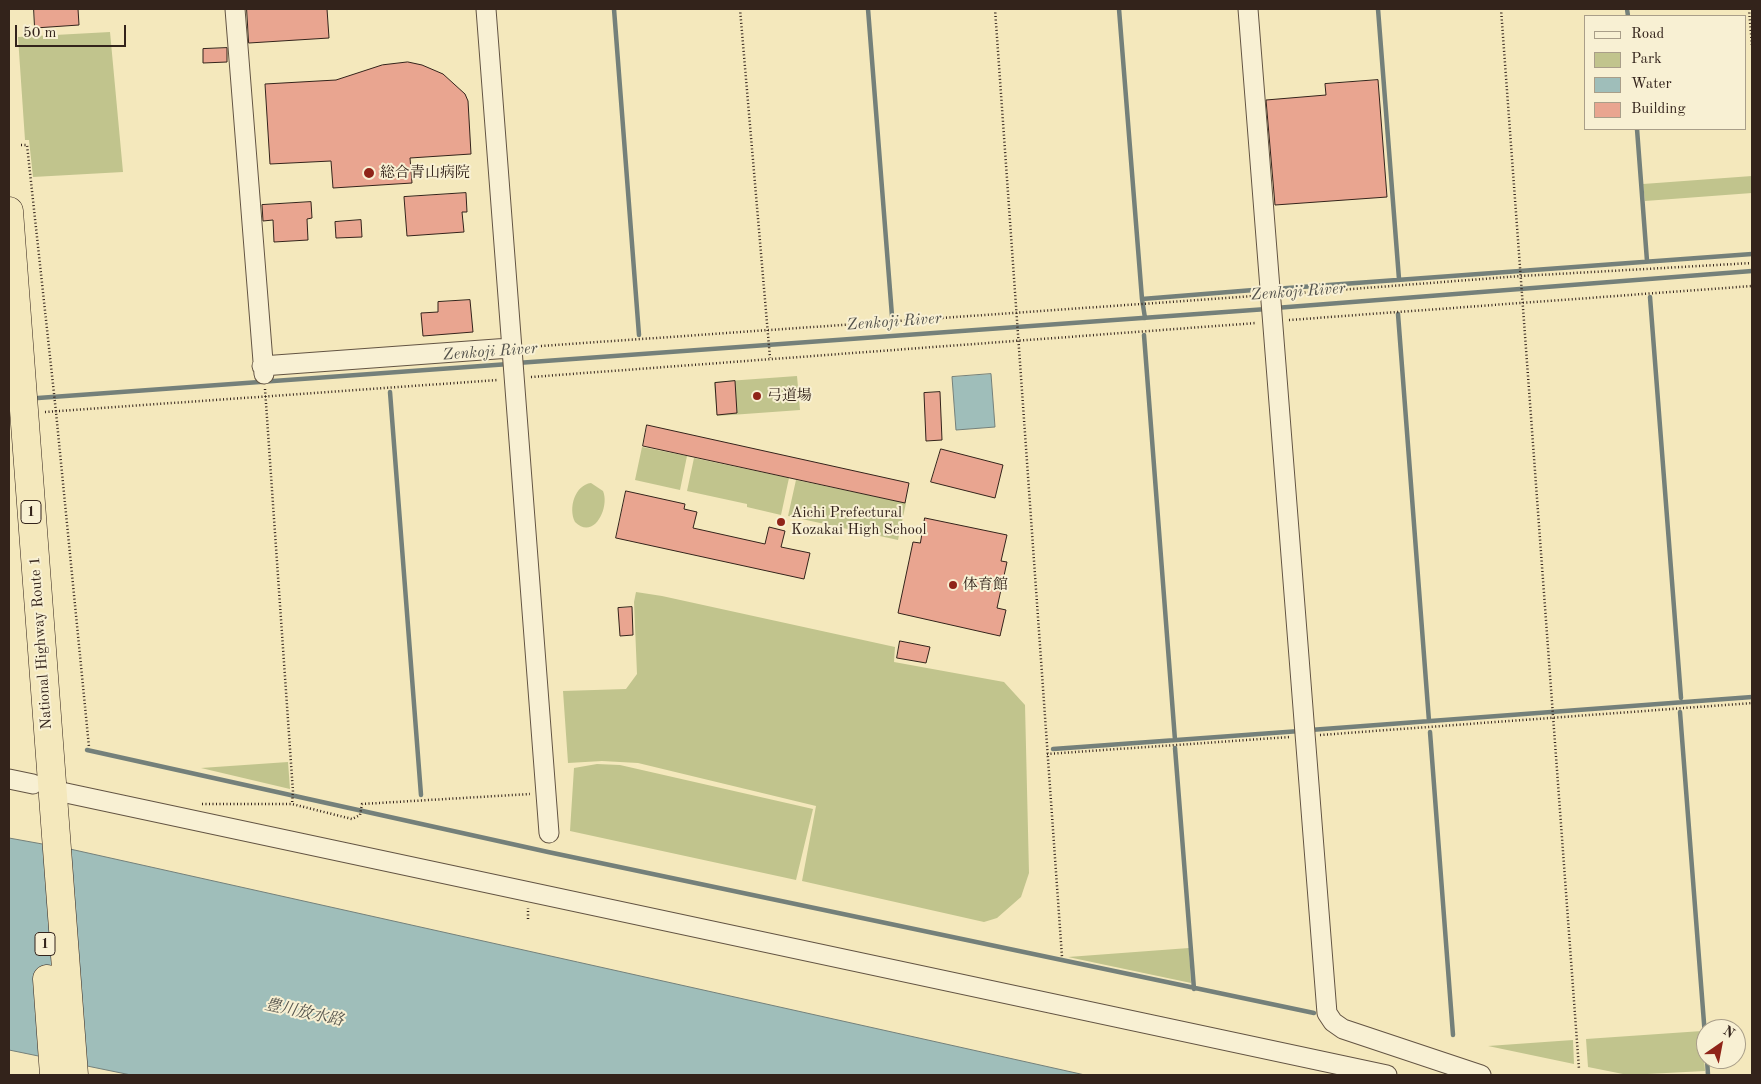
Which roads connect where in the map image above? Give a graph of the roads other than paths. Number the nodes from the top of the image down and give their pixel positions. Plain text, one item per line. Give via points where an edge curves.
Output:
1 (235, 9) edge
2 (486, 9) edge
3 (1248, 9) edge
4 (9, 211) edge
5 (512, 365) junction
6 (9, 459) edge
7 (37, 796) edge
8 (549, 833) dead end
9 (54, 1075) edge
10 (74, 1075) edge
11 (1387, 1075) edge
12 (1481, 1075) edge

1 - 5 street via 264,377
2 - 5 street
3 - 12 street via 1326,1007 1329,1018 1343,1029
4 - 7 highway, National Highway Route 1 / 1
5 - 8 street
6 - 7 highway, National Highway Route 1 / 1
7 - 9 highway, National Highway Route 1 / 1
7 - 10 highway, National Highway Route 1 / 1
7 - 11 street

